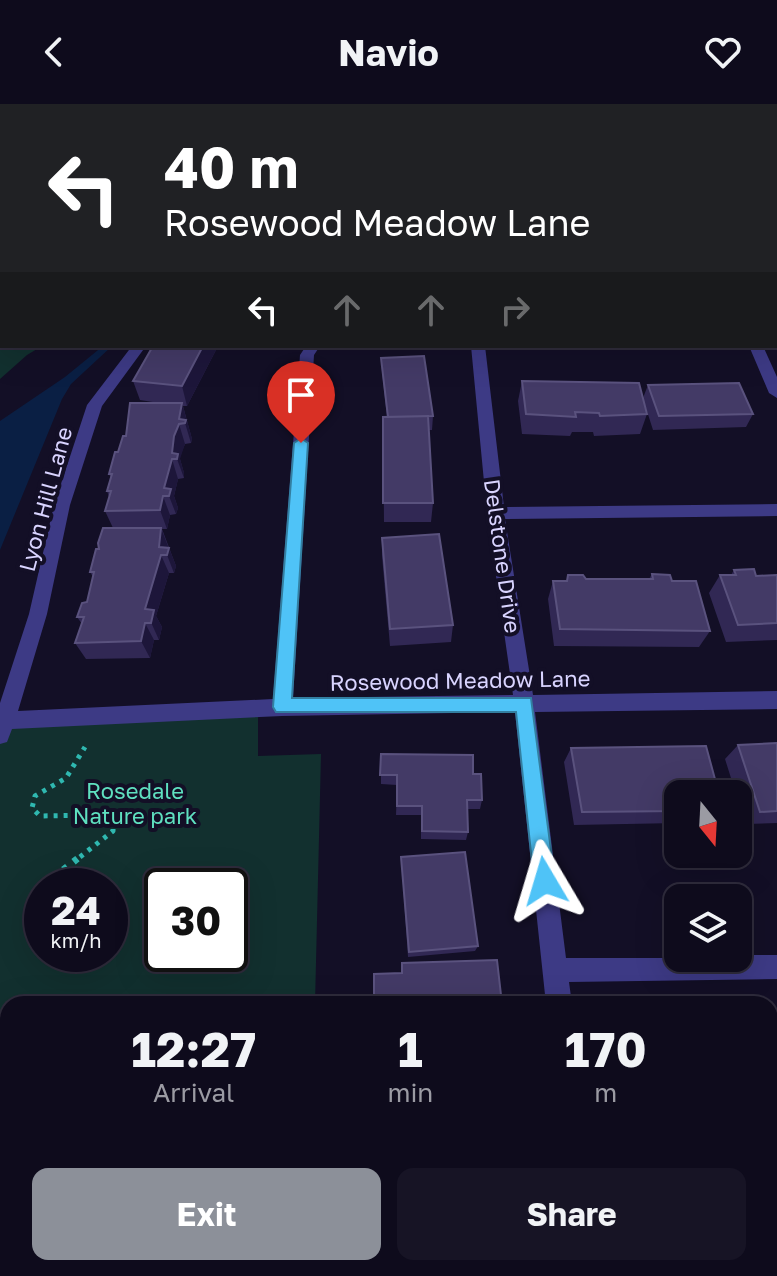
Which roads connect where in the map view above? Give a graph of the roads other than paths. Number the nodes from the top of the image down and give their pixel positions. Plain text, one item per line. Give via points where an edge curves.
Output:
1 (138, 348) edge
2 (312, 348) edge
3 (478, 348) edge
4 (757, 348) edge
5 (777, 393) edge
6 (777, 510) edge
7 (496, 513) junction
8 (777, 700) edge
9 (524, 704) junction
10 (282, 707) junction
11 (1, 726) edge
12 (777, 967) edge
13 (555, 970) junction
14 (558, 996) edge

1 - 11 street, Lyon Hill Lane via 95,405 62,505 38,614
2 - 10 street via 307,355
3 - 7 street, Delstone Drive
4 - 5 street
6 - 7 street
7 - 9 street, Delstone Drive
8 - 9 street, Rosewood Meadow Lane
9 - 10 street, Rosewood Meadow Lane
9 - 13 street, Delstone Drive
10 - 11 street, Rosewood Meadow Lane
12 - 13 street
13 - 14 street, Delstone Drive

